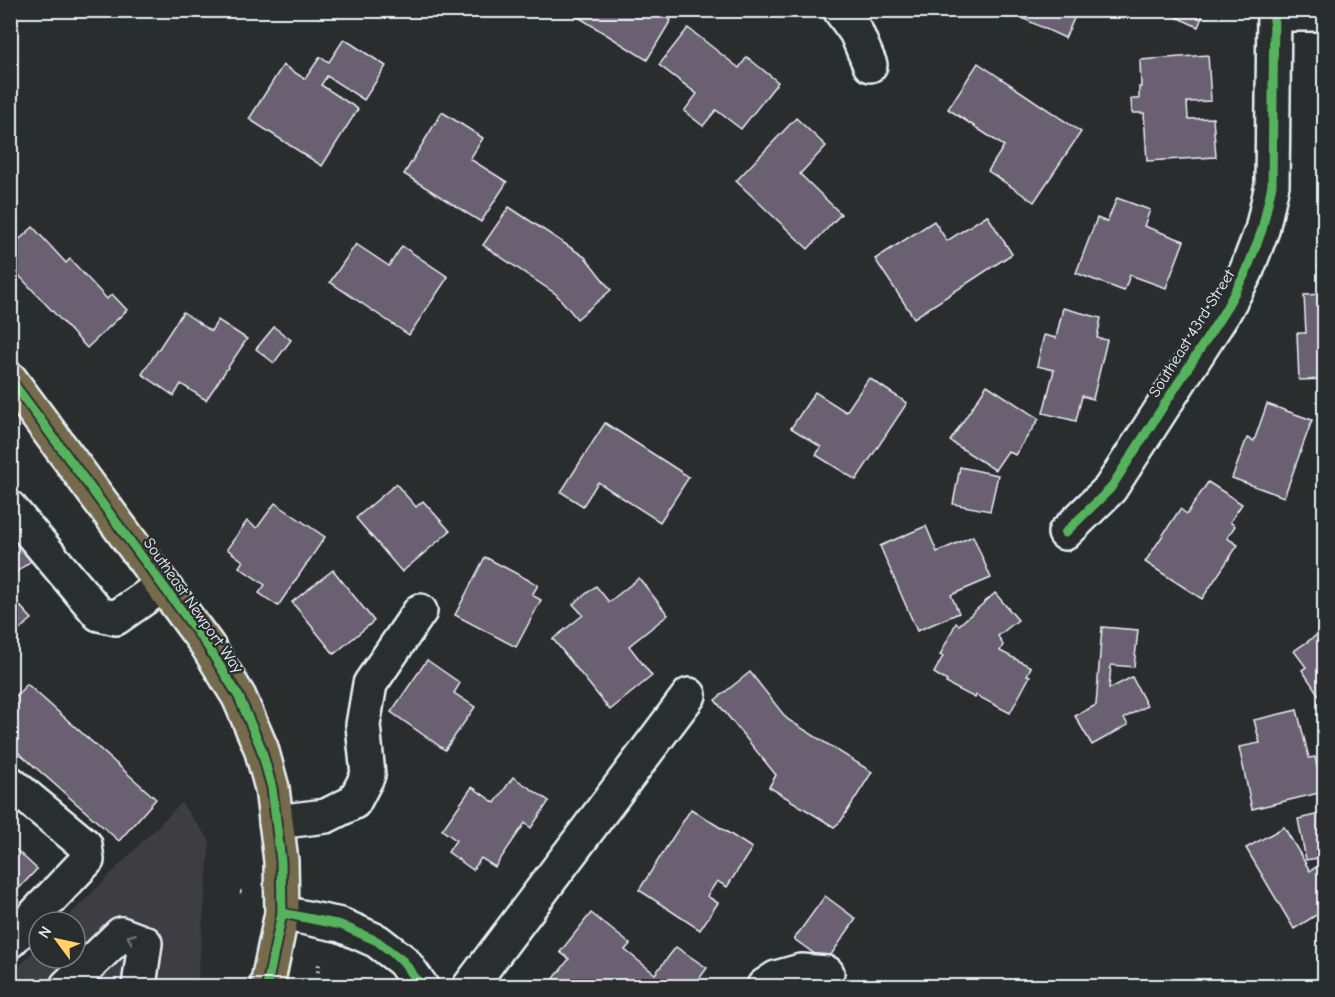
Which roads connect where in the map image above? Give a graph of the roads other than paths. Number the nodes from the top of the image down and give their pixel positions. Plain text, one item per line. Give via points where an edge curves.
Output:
1 (840, 10) edge
2 (1274, 12) edge
3 (1324, 14) edge
4 (870, 65) dead end
5 (10, 379) edge
6 (10, 508) edge
7 (1065, 533) dead end
8 (163, 585) junction
9 (420, 611) dead end
10 (689, 694) dead end
11 (10, 783) edge
12 (276, 822) junction
13 (282, 913) junction
14 (10, 940) edge
15 (827, 973) dead end
16 (67, 987) edge
17 (139, 987) edge
18 (267, 987) edge
19 (421, 987) edge
20 (470, 987) edge
21 (765, 987) edge

1 - 4 street via 856,32
2 - 3 street
2 - 7 street, Southeast 43rd Street via 1272,185 1262,230 1246,272 1110,489
5 - 8 main road, Southeast Newport Way
6 - 8 street via 99,614 116,618
8 - 12 main road, Southeast Newport Way via 239,697 261,748
9 - 12 street via 370,684 363,725 368,775 354,802 326,816
10 - 20 street
11 - 14 street via 85,845 87,860
12 - 13 main road, Southeast Newport Way
13 - 18 main road, Southeast Newport Way
13 - 19 street via 341,925 377,941 403,962
15 - 21 street via 801,971 776,978
17 -> 16 street via 145,943 121,934

